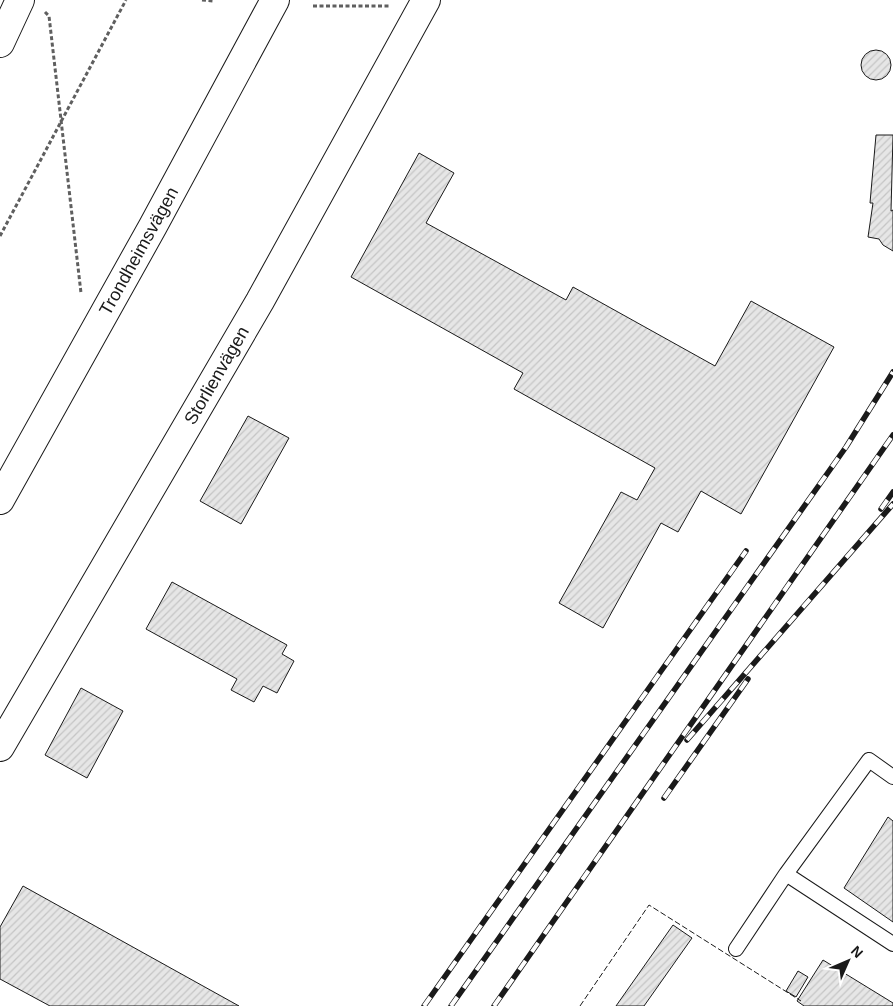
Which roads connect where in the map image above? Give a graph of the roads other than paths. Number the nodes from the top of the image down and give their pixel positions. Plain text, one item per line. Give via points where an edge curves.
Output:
1 (275, 0) edge
2 (424, 3) edge
3 (32, 6) edge
4 (0, 43) edge
5 (0, 500) edge
6 (0, 747) edge
7 (893, 777) edge
8 (786, 874) junction
9 (893, 944) edge
10 (736, 949) dead end

1 - 5 street, Trondheimsvägen
2 - 6 street, Storlienvägen via 260,301
3 - 4 street
7 - 8 lane via 869,760
8 - 9 lane
8 - 10 lane

